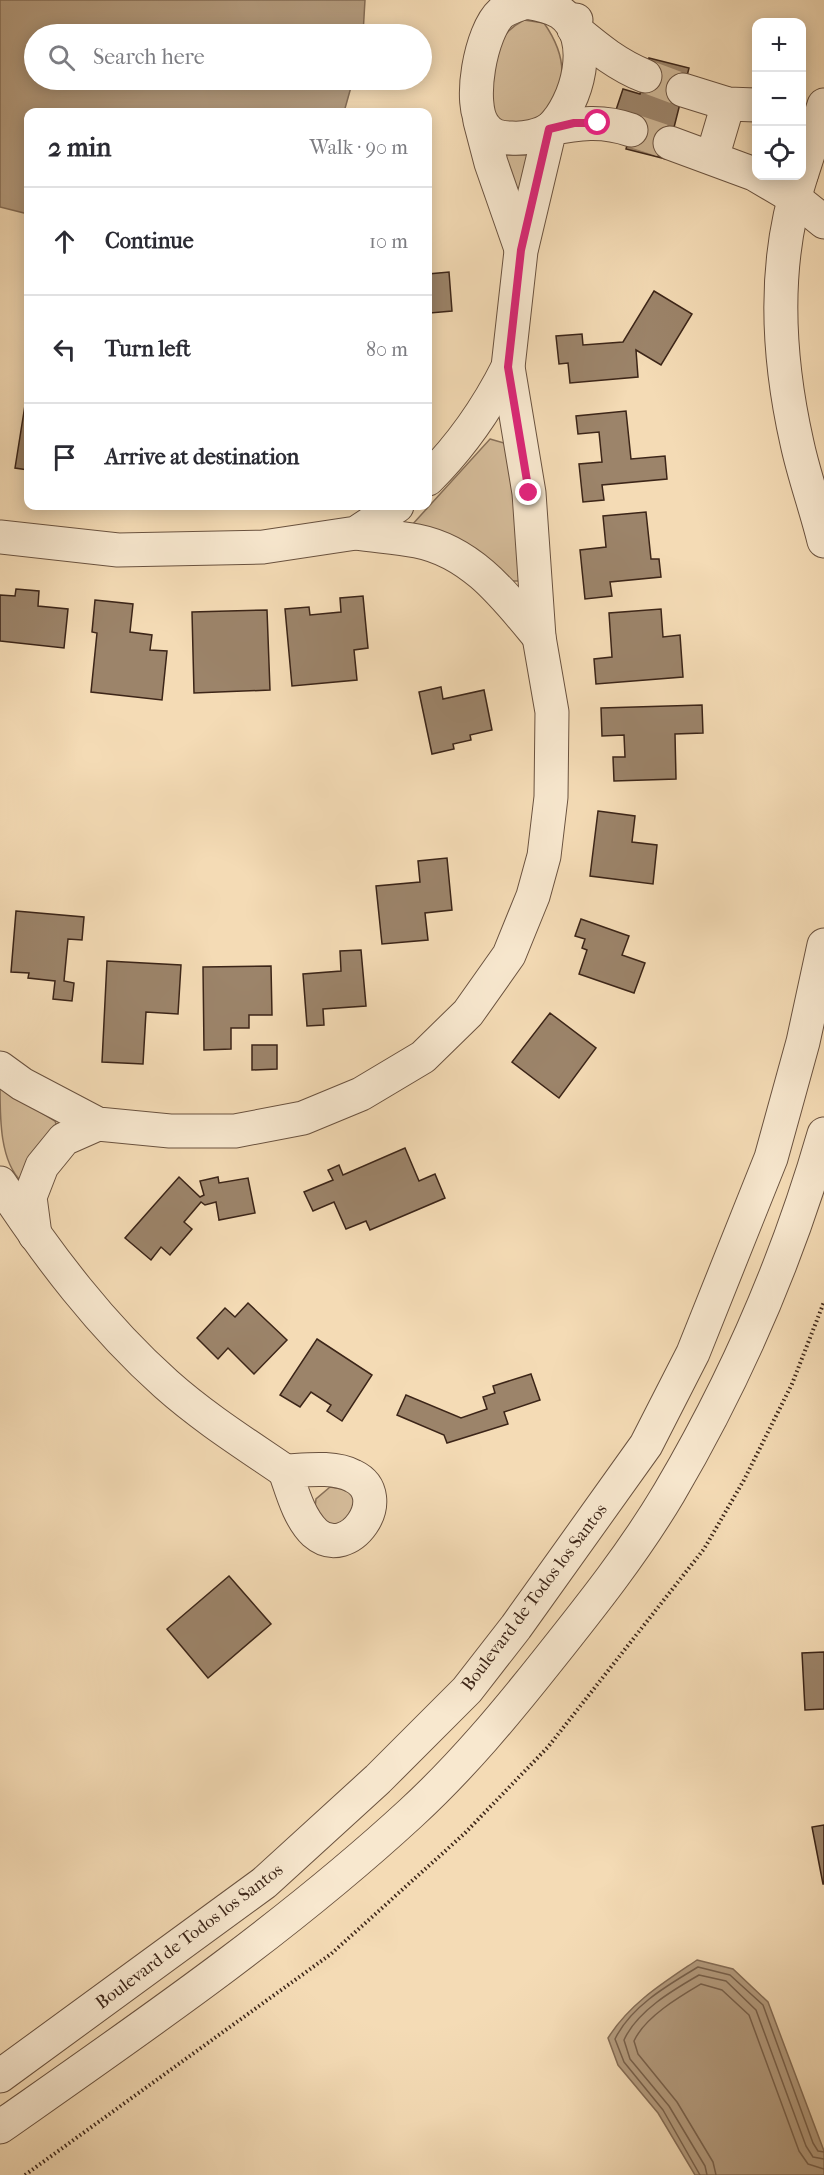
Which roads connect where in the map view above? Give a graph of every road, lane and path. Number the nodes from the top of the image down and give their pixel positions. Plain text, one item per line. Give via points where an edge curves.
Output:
1 (506, 7) edge
2 (577, 14) edge
3 (645, 76) tunnel mouth
4 (683, 90) tunnel mouth
5 (824, 99) edge
6 (806, 103) edge
7 (742, 105) edge
8 (824, 105) edge
9 (480, 121) junction
10 (549, 129) junction
11 (631, 130) tunnel mouth
12 (670, 143) tunnel mouth
13 (712, 158) junction
14 (799, 182) edge
15 (824, 222) edge
16 (521, 250) junction
17 (508, 367) junction
18 (432, 475) edge
19 (391, 510) edge
20 (356, 534) junction
21 (0, 537) edge
22 (824, 541) edge
23 (539, 637) junction
24 (824, 945) edge
25 (0, 1068) edge
26 (98, 1124) junction
27 (824, 1134) edge
28 (0, 1183) edge
29 (35, 1237) junction
30 (285, 1471) dead end
31 (0, 2076) edge
32 (0, 2127) edge

1 - 2 street via 526,2
1 - 9 street via 489,34 478,69
2 - 3 street via 624,68
2 - 10 street via 579,67 573,92 565,111
4 - 7 street
5 - 6 street
7 - 13 street
8 - 14 street
9 - 10 street via 501,138 518,139
9 - 16 street via 490,163
10 - 11 street via 598,123
10 - 16 street
12 - 13 street
13 - 14 street via 754,174
14 - 15 street
14 - 22 street via 785,235 780,296 783,372 797,445
16 - 17 street
17 - 18 street via 492,398 451,456
17 - 23 street via 529,493
19 - 20 street
20 - 21 street via 263,547 118,550
20 - 23 street via 419,541 463,559 495,584
23 - 26 street via 552,712 551,797 544,856 533,896 508,955 468,1012 423,1057 361,1094 303,1118 234,1131 170,1131
24 - 31 street, Boulevard de Todos los Santos via 803,1042 771,1158 693,1353 645,1445 523,1617 467,1690 378,1779 264,1883
25 - 26 street
26 - 29 street via 64,1139 42,1166 30,1197
27 - 32 street via 775,1277 723,1393 668,1495 608,1584 501,1720 413,1811 278,1928
28 - 29 street
29 - 30 street via 99,1317 166,1383 210,1420

